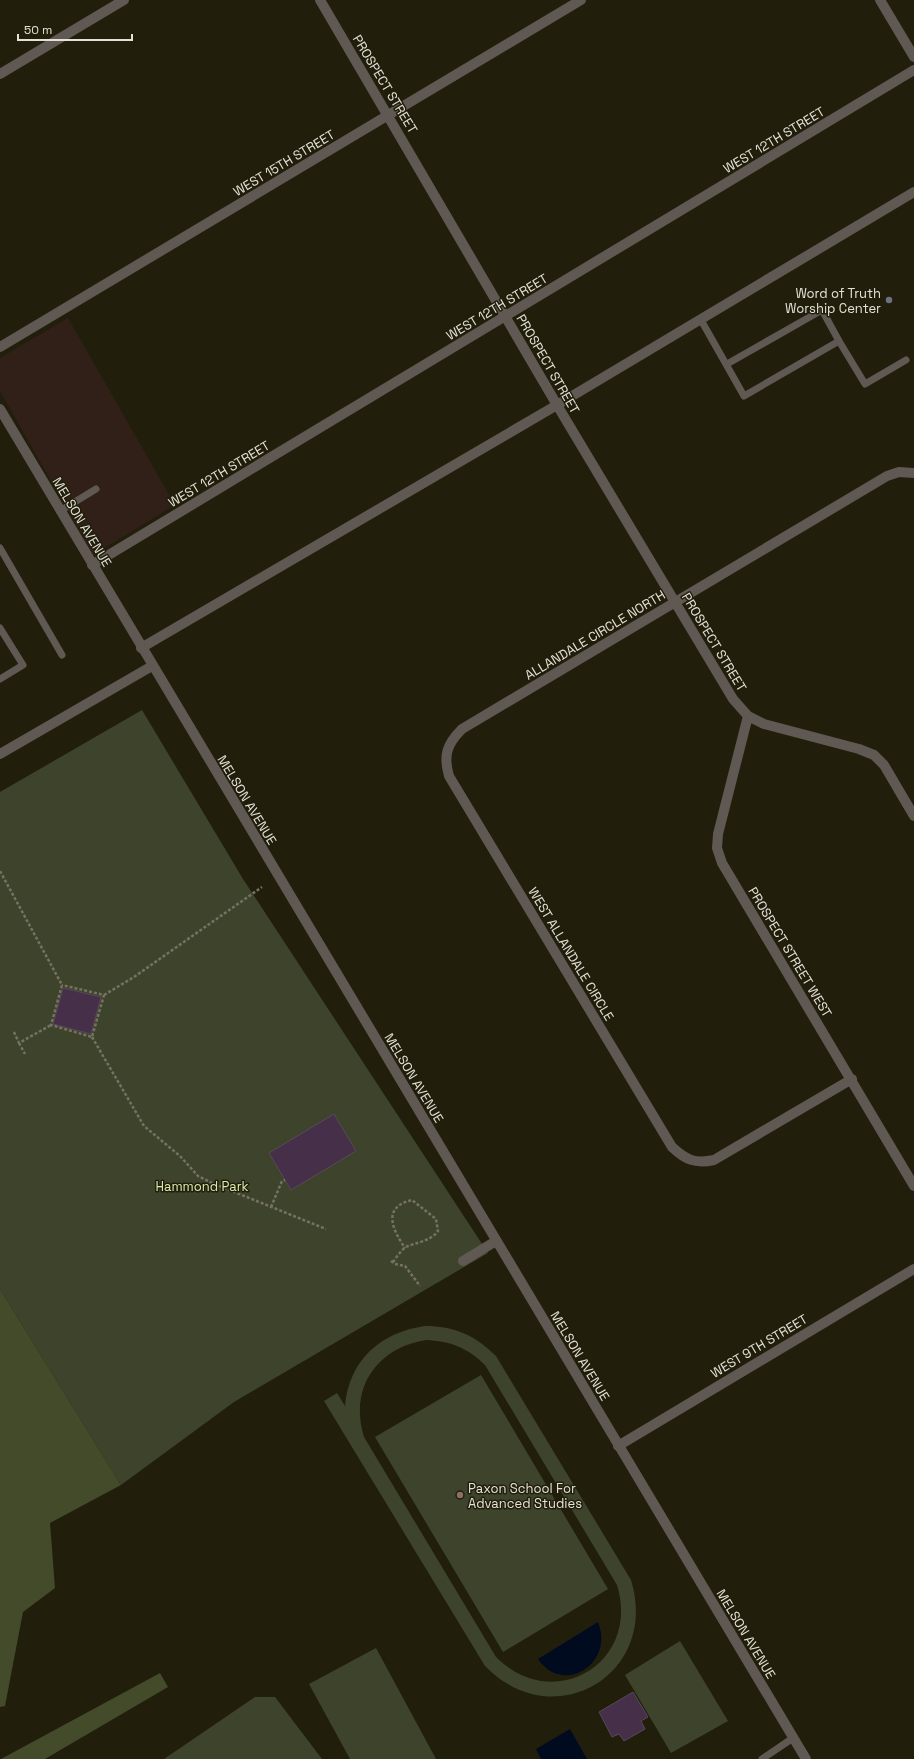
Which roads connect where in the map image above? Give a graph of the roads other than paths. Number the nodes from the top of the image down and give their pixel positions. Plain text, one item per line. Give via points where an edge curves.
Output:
1 (124, 0) edge
2 (320, 0) edge
3 (581, 0) edge
4 (880, 0) edge
5 (914, 57) edge
6 (914, 70) edge
7 (0, 74) edge
8 (388, 115) junction
9 (914, 192) edge
10 (505, 317) junction
11 (700, 320) junction
12 (839, 341) junction
13 (0, 347) edge
14 (906, 360) dead end
15 (727, 364) junction
16 (557, 405) junction
17 (0, 409) edge
18 (913, 472) edge
19 (96, 489) dead end
20 (60, 511) junction
21 (0, 548) edge
22 (92, 565) junction
23 (675, 602) junction
24 (0, 628) edge
25 (141, 648) junction
26 (62, 655) dead end
27 (152, 666) junction
28 (0, 679) edge
29 (748, 716) junction
30 (446, 751) joint
31 (0, 754) edge
32 (914, 816) edge
33 (852, 1079) junction
34 (914, 1186) edge
35 (496, 1241) junction
36 (463, 1261) dead end
37 (914, 1269) edge
38 (618, 1446) junction
39 (794, 1738) junction
40 (762, 1759) edge
41 (806, 1759) edge

1 - 7 street
2 - 8 street, PROSPECT STREET
3 - 8 street, WEST 15TH STREET
4 - 5 street
6 - 10 street, WEST 12TH STREET
8 - 10 street, PROSPECT STREET
8 - 13 street, WEST 15TH STREET
9 - 11 street
10 - 16 street, PROSPECT STREET
10 - 22 street, WEST 12TH STREET
11 - 15 lane
11 - 16 street
12 - 14 lane via 865,384
12 - 15 lane via 822,310
12 - 15 lane via 744,396
16 - 23 street, PROSPECT STREET
16 - 25 street
17 - 20 street, MELSON AVENUE
18 - 23 street, ALLANDALE CIRCLE NORTH via 899,472 887,476
19 - 20 lane
20 - 22 street, MELSON AVENUE
21 - 26 lane
22 - 25 street, MELSON AVENUE
23 - 29 street, PROSPECT STREET via 733,699
23 - 30 street, ALLANDALE CIRCLE NORTH via 462,729
24 - 28 lane via 23,665
25 - 27 street, MELSON AVENUE
27 - 31 street
27 - 35 street, MELSON AVENUE
29 - 32 street via 782,730 860,749 874,755 884,765
29 - 33 street, PROSPECT STREET WEST via 718,834 717,848 722,863
30 - 33 street, WEST ALLANDALE CIRCLE via 449,776 672,1147 681,1155 701,1162 714,1160
33 - 34 street, PROSPECT STREET WEST
35 - 36 street
35 - 38 street, MELSON AVENUE
37 - 38 street, WEST 9TH STREET
38 - 39 street, MELSON AVENUE
39 - 40 lane
39 - 41 street, MELSON AVENUE

